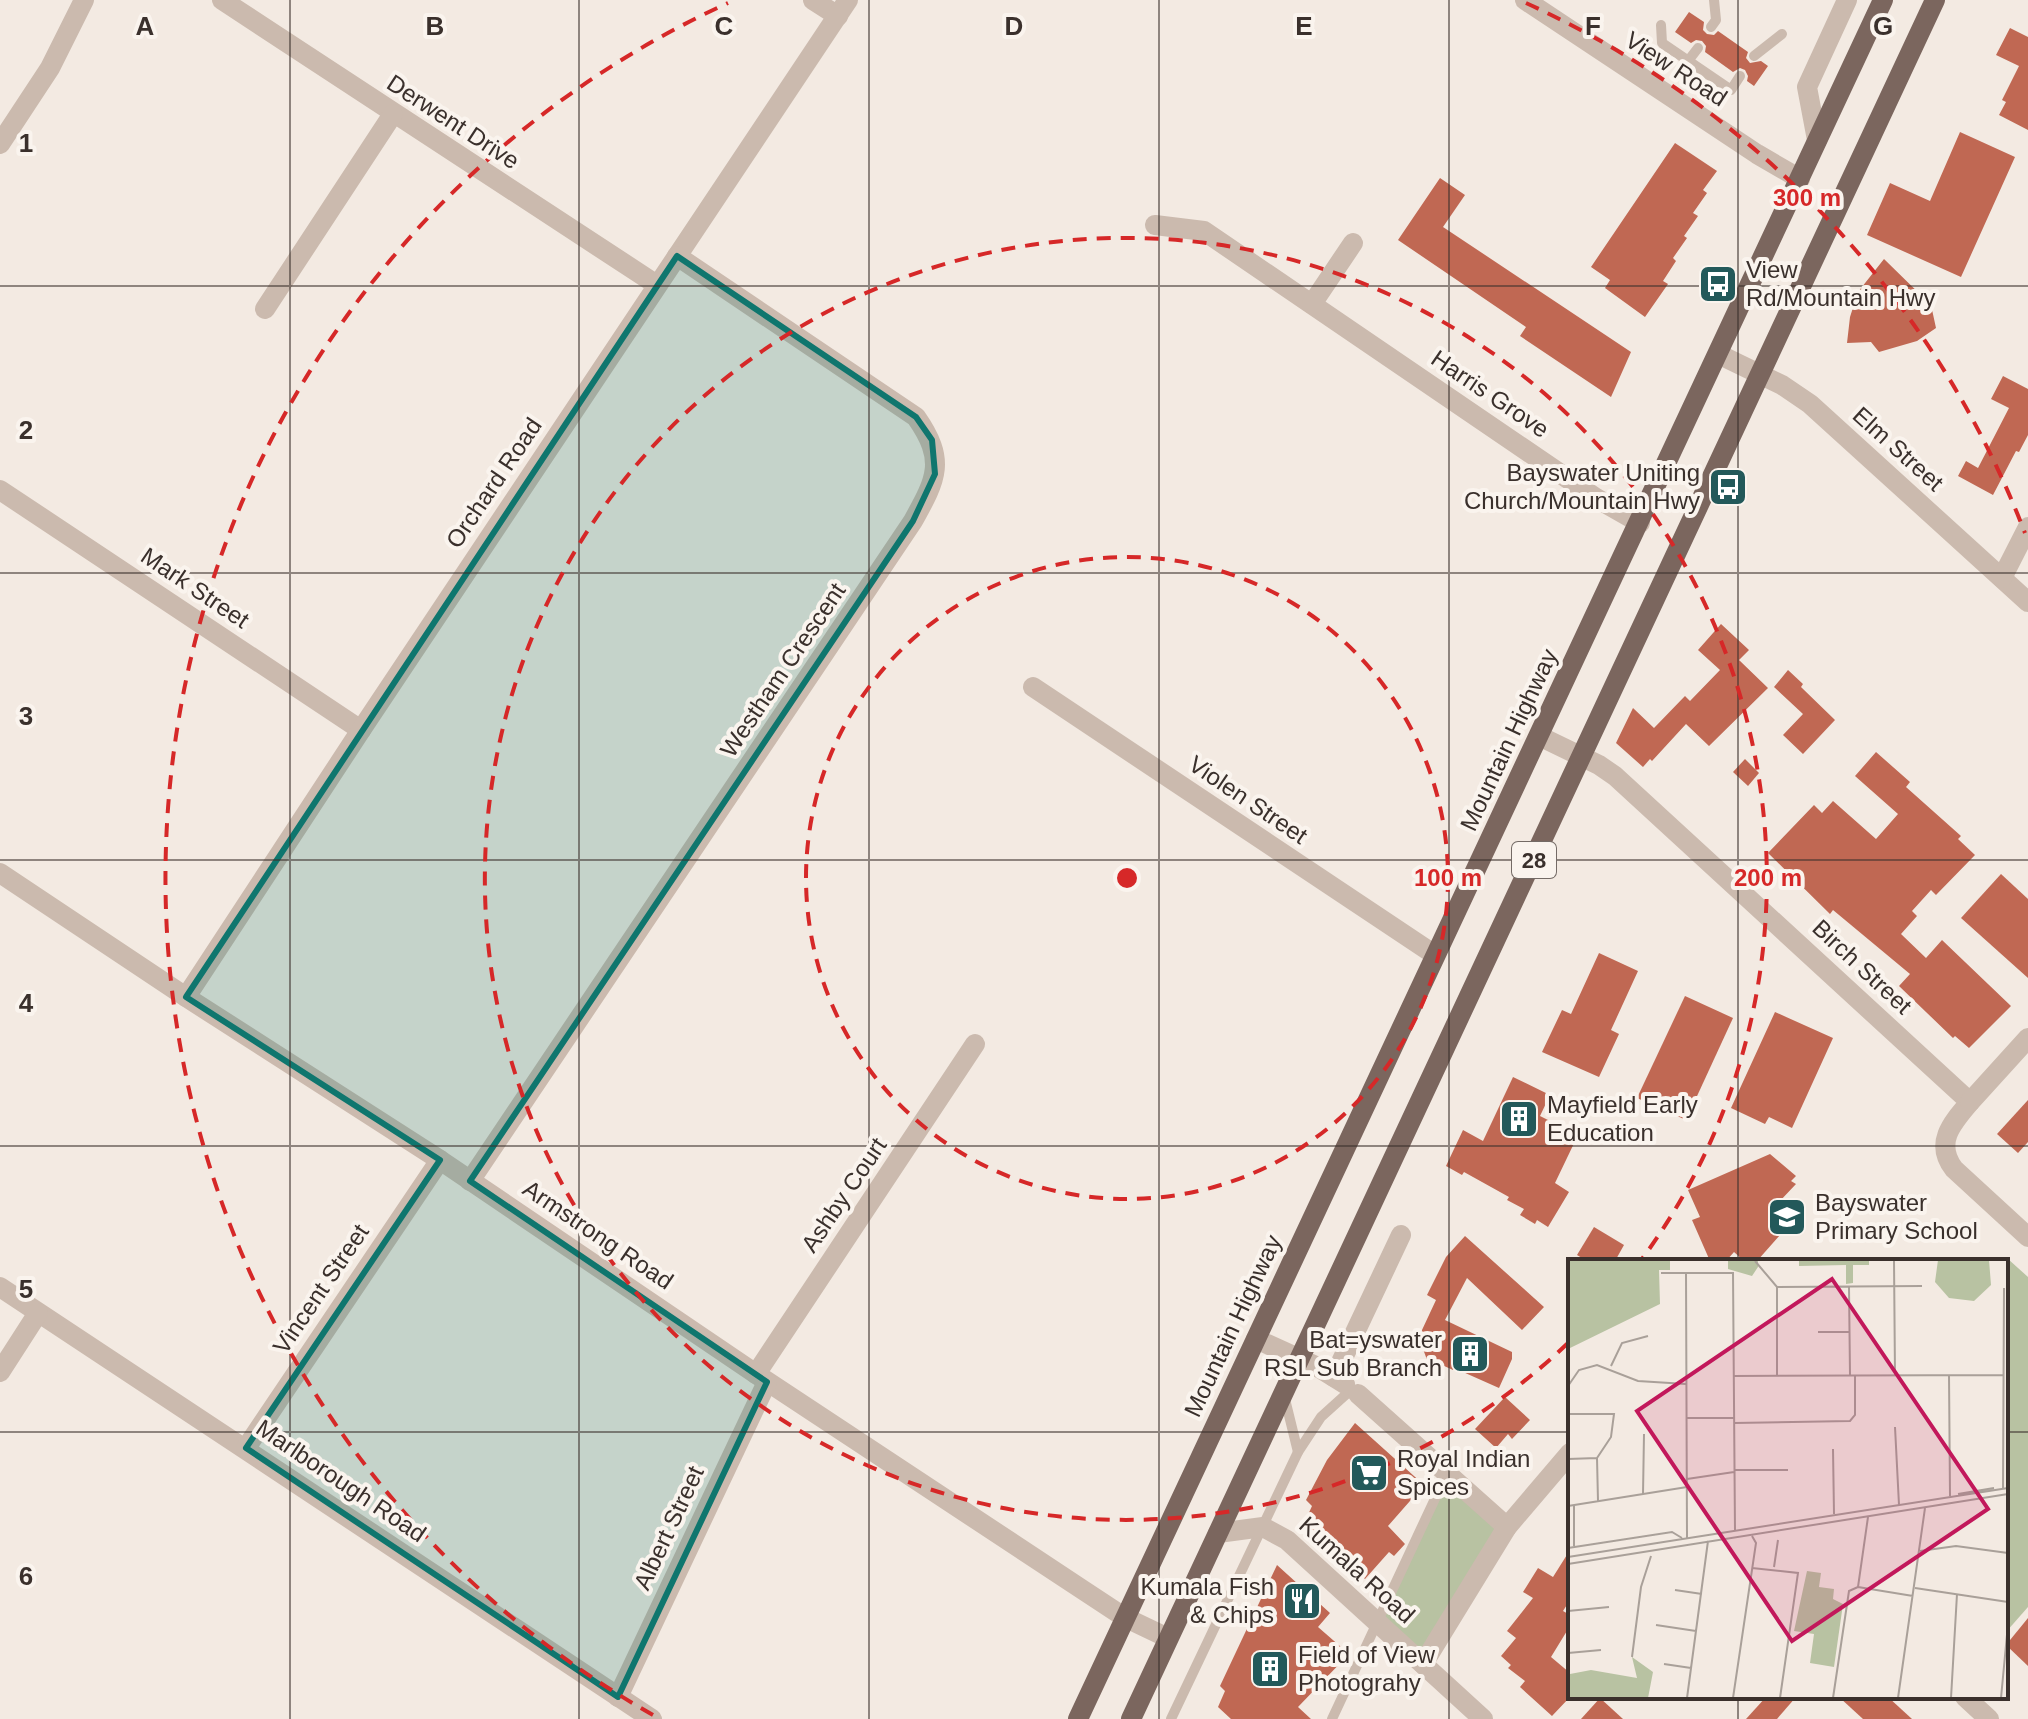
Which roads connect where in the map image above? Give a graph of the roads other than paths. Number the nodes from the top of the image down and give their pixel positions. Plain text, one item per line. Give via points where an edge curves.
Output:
1 (84, 0) edge
2 (222, 0) edge
3 (813, 0) edge
4 (1525, 0) edge
5 (1714, 0) edge
6 (1847, 0) edge
7 (1883, 0) edge
8 (1935, 0) edge
9 (843, 8) edge
10 (1661, 25) dead end
11 (1711, 27) dead end
12 (1782, 34) dead end
13 (1698, 48) dead end
14 (1754, 56) dead end
15 (1688, 61) junction
16 (1740, 76) dead end
17 (393, 114) junction
18 (1817, 140) junction
19 (0, 144) edge
20 (1800, 179) junction
21 (1155, 225) dead end
22 (1353, 243) dead end
23 (677, 256) junction
24 (657, 285) junction
25 (1312, 304) junction
26 (265, 309) dead end
27 (1718, 354) junction
28 (1761, 375) junction
29 (0, 490) edge
30 (1640, 523) junction
31 (2028, 527) edge
32 (2002, 578) junction
33 (2028, 602) edge
34 (1033, 687) dead end
35 (361, 730) junction
36 (1539, 736) junction
37 (1583, 757) junction
38 (0, 873) edge
39 (1435, 955) junction
40 (186, 997) junction
41 (2028, 1038) edge
42 (975, 1044) dead end
43 (1970, 1102) junction
44 (440, 1160) junction
45 (470, 1181) junction
46 (1401, 1235) dead end
47 (2028, 1237) edge
48 (0, 1287) edge
49 (38, 1313) junction
50 (1256, 1339) junction
51 (1299, 1359) junction
52 (0, 1372) edge
53 (1334, 1377) junction
54 (762, 1378) junction
55 (1355, 1391) junction
56 (1284, 1393) junction
57 (246, 1448) junction
58 (1298, 1452) junction
59 (1568, 1455) edge
60 (1447, 1473) junction
61 (1263, 1527) junction
62 (1507, 1527) junction
63 (1218, 1533) junction
64 (1124, 1617) junction
65 (1377, 1622) junction
66 (1168, 1638) junction
67 (1423, 1664) junction
68 (618, 1697) junction
69 (1967, 1699) edge
70 (652, 1719) edge
71 (1078, 1719) edge
72 (1131, 1719) edge
73 (1171, 1719) edge
74 (1332, 1719) edge
75 (1483, 1719) edge
76 (1989, 1719) edge

1 - 19 street via 50,68
2 - 17 street, Derwent Drive
3 - 9 street
4 - 20 street, View Road
5 - 11 lane via 1716,20
6 - 18 street via 1807,87
7 - 18 main road, Mountain Highway / 28
8 - 28 main road, 28
9 - 23 street, Orchard Road
10 - 15 lane via 1662,43
12 - 14 lane
13 - 15 lane
15 - 16 lane via 1731,90
17 - 24 street, Derwent Drive
17 - 26 street
18 - 20 main road, Mountain Highway / 28
20 - 27 main road, Mountain Highway / 28
21 - 25 street, Harris Grove via 1204,231
22 - 25 street
23 - 24 street, Orchard Road
23 - 45 street, Westham Crescent via 916,417 932,440 935,474 913,521
24 - 35 street, Orchard Road
25 - 30 street, Harris Grove
27 - 28 street, Elm Street
27 - 30 main road, Mountain Highway / 28
28 - 32 street, Elm Street via 1810,404
28 - 37 main road, 28
29 - 35 street, Mark Street
30 - 36 main road, Mountain Highway / 28
31 - 32 street
32 - 33 street, Elm Street
34 - 39 street, Violen Street
35 - 40 street, Orchard Road
36 - 37 street, Birch Street
36 - 39 main road, Mountain Highway / 28
37 - 43 street, Birch Street via 1615,776
37 - 51 main road, 28
38 - 40 street, Armstrong Road
39 - 50 main road, Mountain Highway / 28
40 - 44 street, Armstrong Road
41 - 43 street
42 - 54 street, Ashby Court
43 - 47 street via 1949,1128 1947,1157
44 - 45 street, Armstrong Road
44 - 57 street, Vincent Street
45 - 54 street, Armstrong Road
46 - 53 street
48 - 49 street, Marlborough Road
49 - 52 street
49 - 57 street, Marlborough Road
50 - 51 street
50 - 64 main road, Mountain Highway / 28
51 - 53 street
51 - 56 main road, 28
53 - 55 street
54 - 64 street, Armstrong Road
54 - 68 street, Albert Street
55 - 58 lane via 1321,1417
55 - 60 street
56 - 58 lane
56 - 63 main road, 28
57 - 68 street, Marlborough Road
58 - 61 lane
59 - 62 street
60 - 62 street
60 - 65 lane
61 - 63 street, Kumala Road
61 - 65 street, Kumala Road via 1287,1540
61 - 73 lane
62 - 67 street
63 - 66 main road, 28
64 - 66 street, Armstrong Road
64 - 71 main road, Mountain Highway / 28
65 - 67 street, Kumala Road
65 - 74 lane
66 - 72 main road, 28
67 - 75 street, Kumala Road
68 - 70 street, Marlborough Road
69 - 76 street

